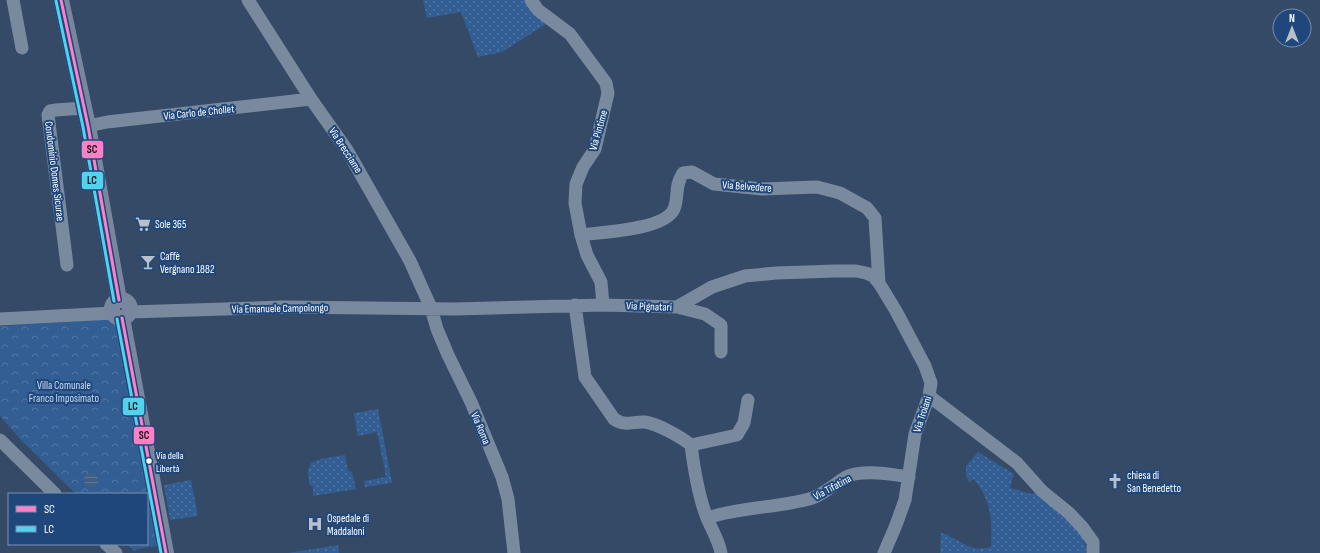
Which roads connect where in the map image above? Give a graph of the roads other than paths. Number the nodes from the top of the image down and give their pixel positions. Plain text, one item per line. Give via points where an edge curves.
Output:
1 (13, 0) edge
2 (61, 0) edge
3 (248, 0) edge
4 (531, 0) edge
5 (22, 48) dead end
6 (311, 99) junction
7 (84, 108) junction
8 (88, 126) junction
9 (582, 235) junction
10 (67, 265) dead end
11 (879, 283) junction
12 (603, 304) junction
13 (575, 305) junction
14 (677, 306) junction
15 (431, 308) junction
16 (121, 311) junction
17 (0, 319) edge
18 (721, 352) dead end
19 (929, 396) junction
20 (748, 400) dead end
21 (0, 440) edge
22 (691, 445) junction
23 (910, 477) junction
24 (54, 493) edge
25 (707, 518) junction
26 (107, 545) edge
27 (116, 553) edge
28 (166, 553) edge
29 (514, 553) edge
30 (722, 553) edge
31 (884, 553) edge
32 (1093, 553) edge

1 - 5 street
2 - 7 main road
3 - 6 street, Via Brecciame
4 - 9 street, Via Pintime via 538,10 570,34 606,83 608,92 595,149 576,184 575,203
6 - 8 street, Via Carlo de Chollet
6 - 15 street, Via Brecciame via 347,150 378,203 410,261
7 - 8 main road
7 - 10 street, Condominio Domes Sicurae via 50,111 48,115
8 - 16 main road
9 - 11 street, Via Belvedere via 643,227 660,222 674,210 678,180 682,173 692,172 714,184 722,185 762,189 817,187 840,193 867,208 875,218
9 - 12 street, Via Pintime via 601,282
11 - 14 street, Via Pignatari via 873,276 856,271 745,276 712,287
11 - 19 street, Via Troiani via 926,366 931,383
12 - 13 street, Via Pignatari
12 - 14 street, Via Pignatari
13 - 15 street, Via Pignatari
13 - 22 street via 585,377 614,420 621,424 645,422 655,425
14 - 18 street via 704,314 721,325
15 - 16 street, Via Emanuele Campolongo via 283,307
15 - 29 street, Via Roma via 437,329 502,477 508,499
16 - 17 street, Via Emanuele Campolongo
16 - 28 main road
19 - 23 street, Via Troiani via 915,434
19 - 32 street via 1017,463 1042,491 1083,528 1093,542
20 - 22 street via 744,423 737,435
21 - 24 street
22 - 25 street via 697,485
23 - 25 street, Via Tifatina via 887,473 848,476 811,499 722,513
23 - 31 street, Via Troiani via 905,500
25 - 30 street
26 - 27 street

